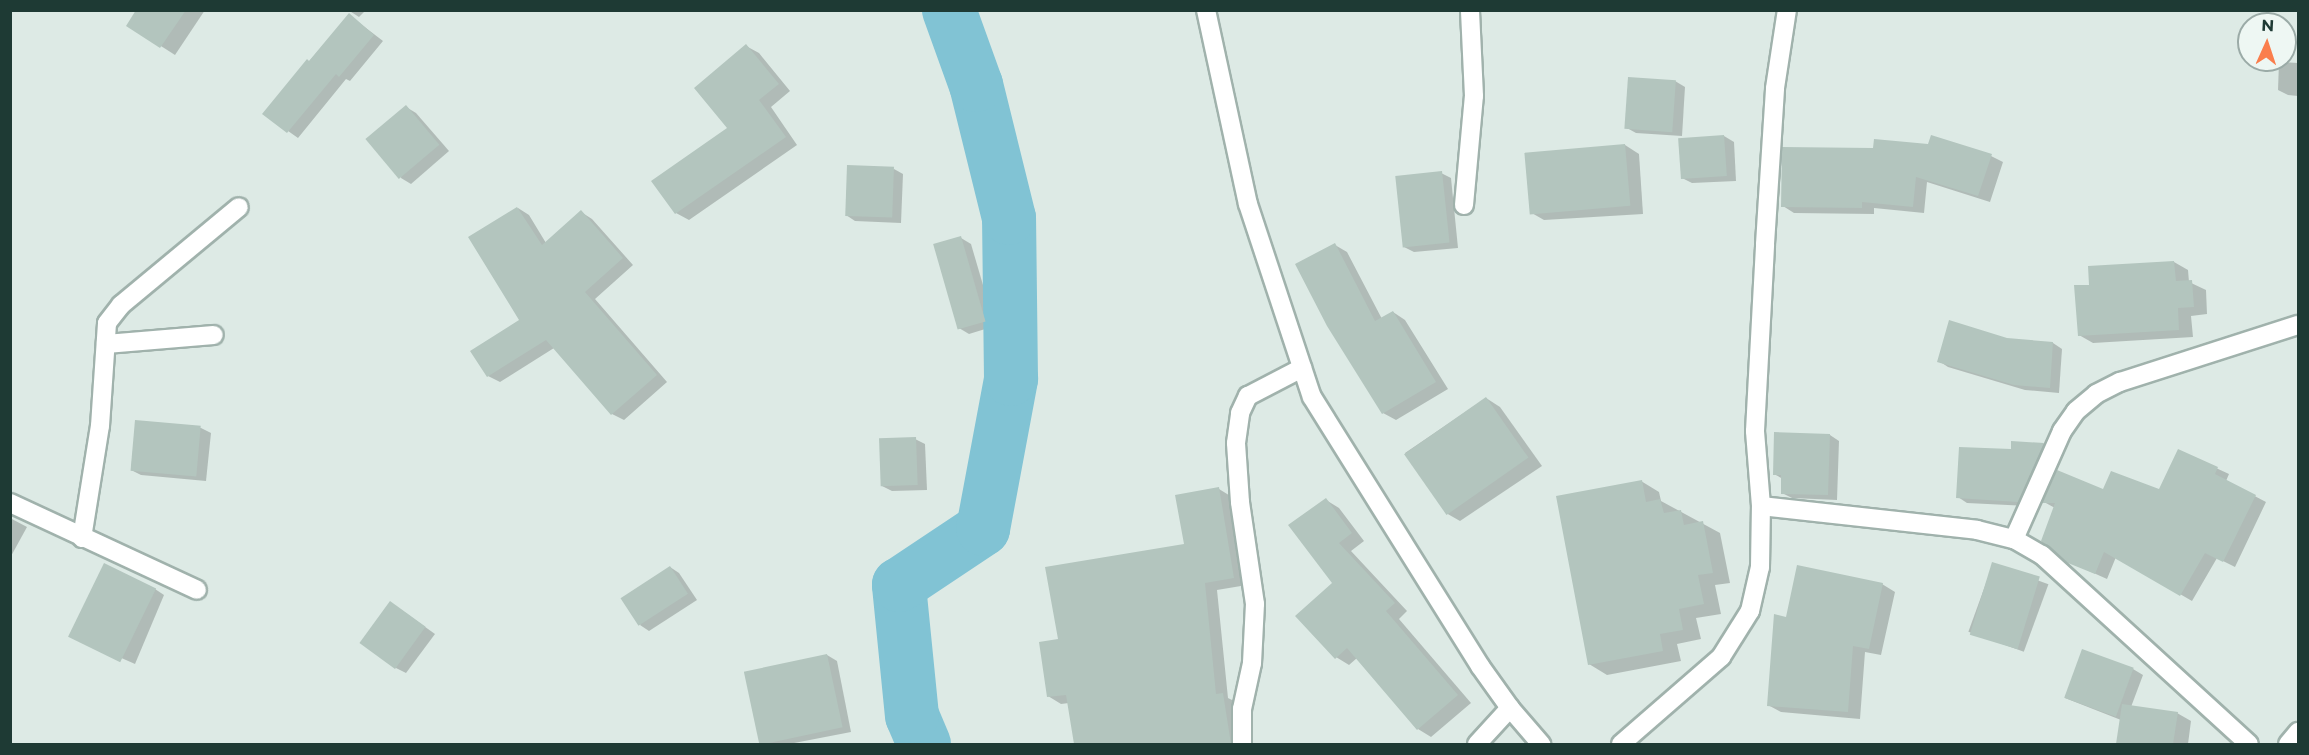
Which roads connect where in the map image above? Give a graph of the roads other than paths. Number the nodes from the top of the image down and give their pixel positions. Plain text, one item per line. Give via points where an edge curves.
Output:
1 (1206, 10) edge
2 (1470, 10) edge
3 (1787, 10) edge
4 (1464, 205) dead end
5 (239, 207) dead end
6 (2298, 325) edge
7 (214, 335) dead end
8 (106, 344) junction
9 (1302, 368) junction
10 (10, 503) edge
11 (1761, 506) junction
12 (82, 538) junction
13 (2014, 539) junction
14 (197, 590) dead end
15 (1510, 708) junction
16 (2298, 732) edge
17 (1242, 744) edge
18 (1477, 744) edge
19 (1541, 744) edge
20 (1621, 744) edge
21 (2249, 744) edge
22 (2288, 744) edge

1 - 9 street via 1248,204
2 - 4 street via 1474,96
3 - 11 street via 1776,88 1756,419
5 - 8 street via 121,305 107,323
6 - 13 street via 2120,382 2096,394 2076,411 2062,431
7 - 8 street
8 - 12 street via 100,426
9 - 15 street via 1312,397
9 - 17 street via 1248,396 1240,413 1236,443 1240,501 1255,604 1252,663 1242,709
10 - 12 street
11 - 13 street via 1977,530
11 - 20 street via 1760,567 1750,611 1721,657
12 - 14 street
13 - 21 street via 2042,555
15 - 18 street
15 - 19 street
16 - 22 street

